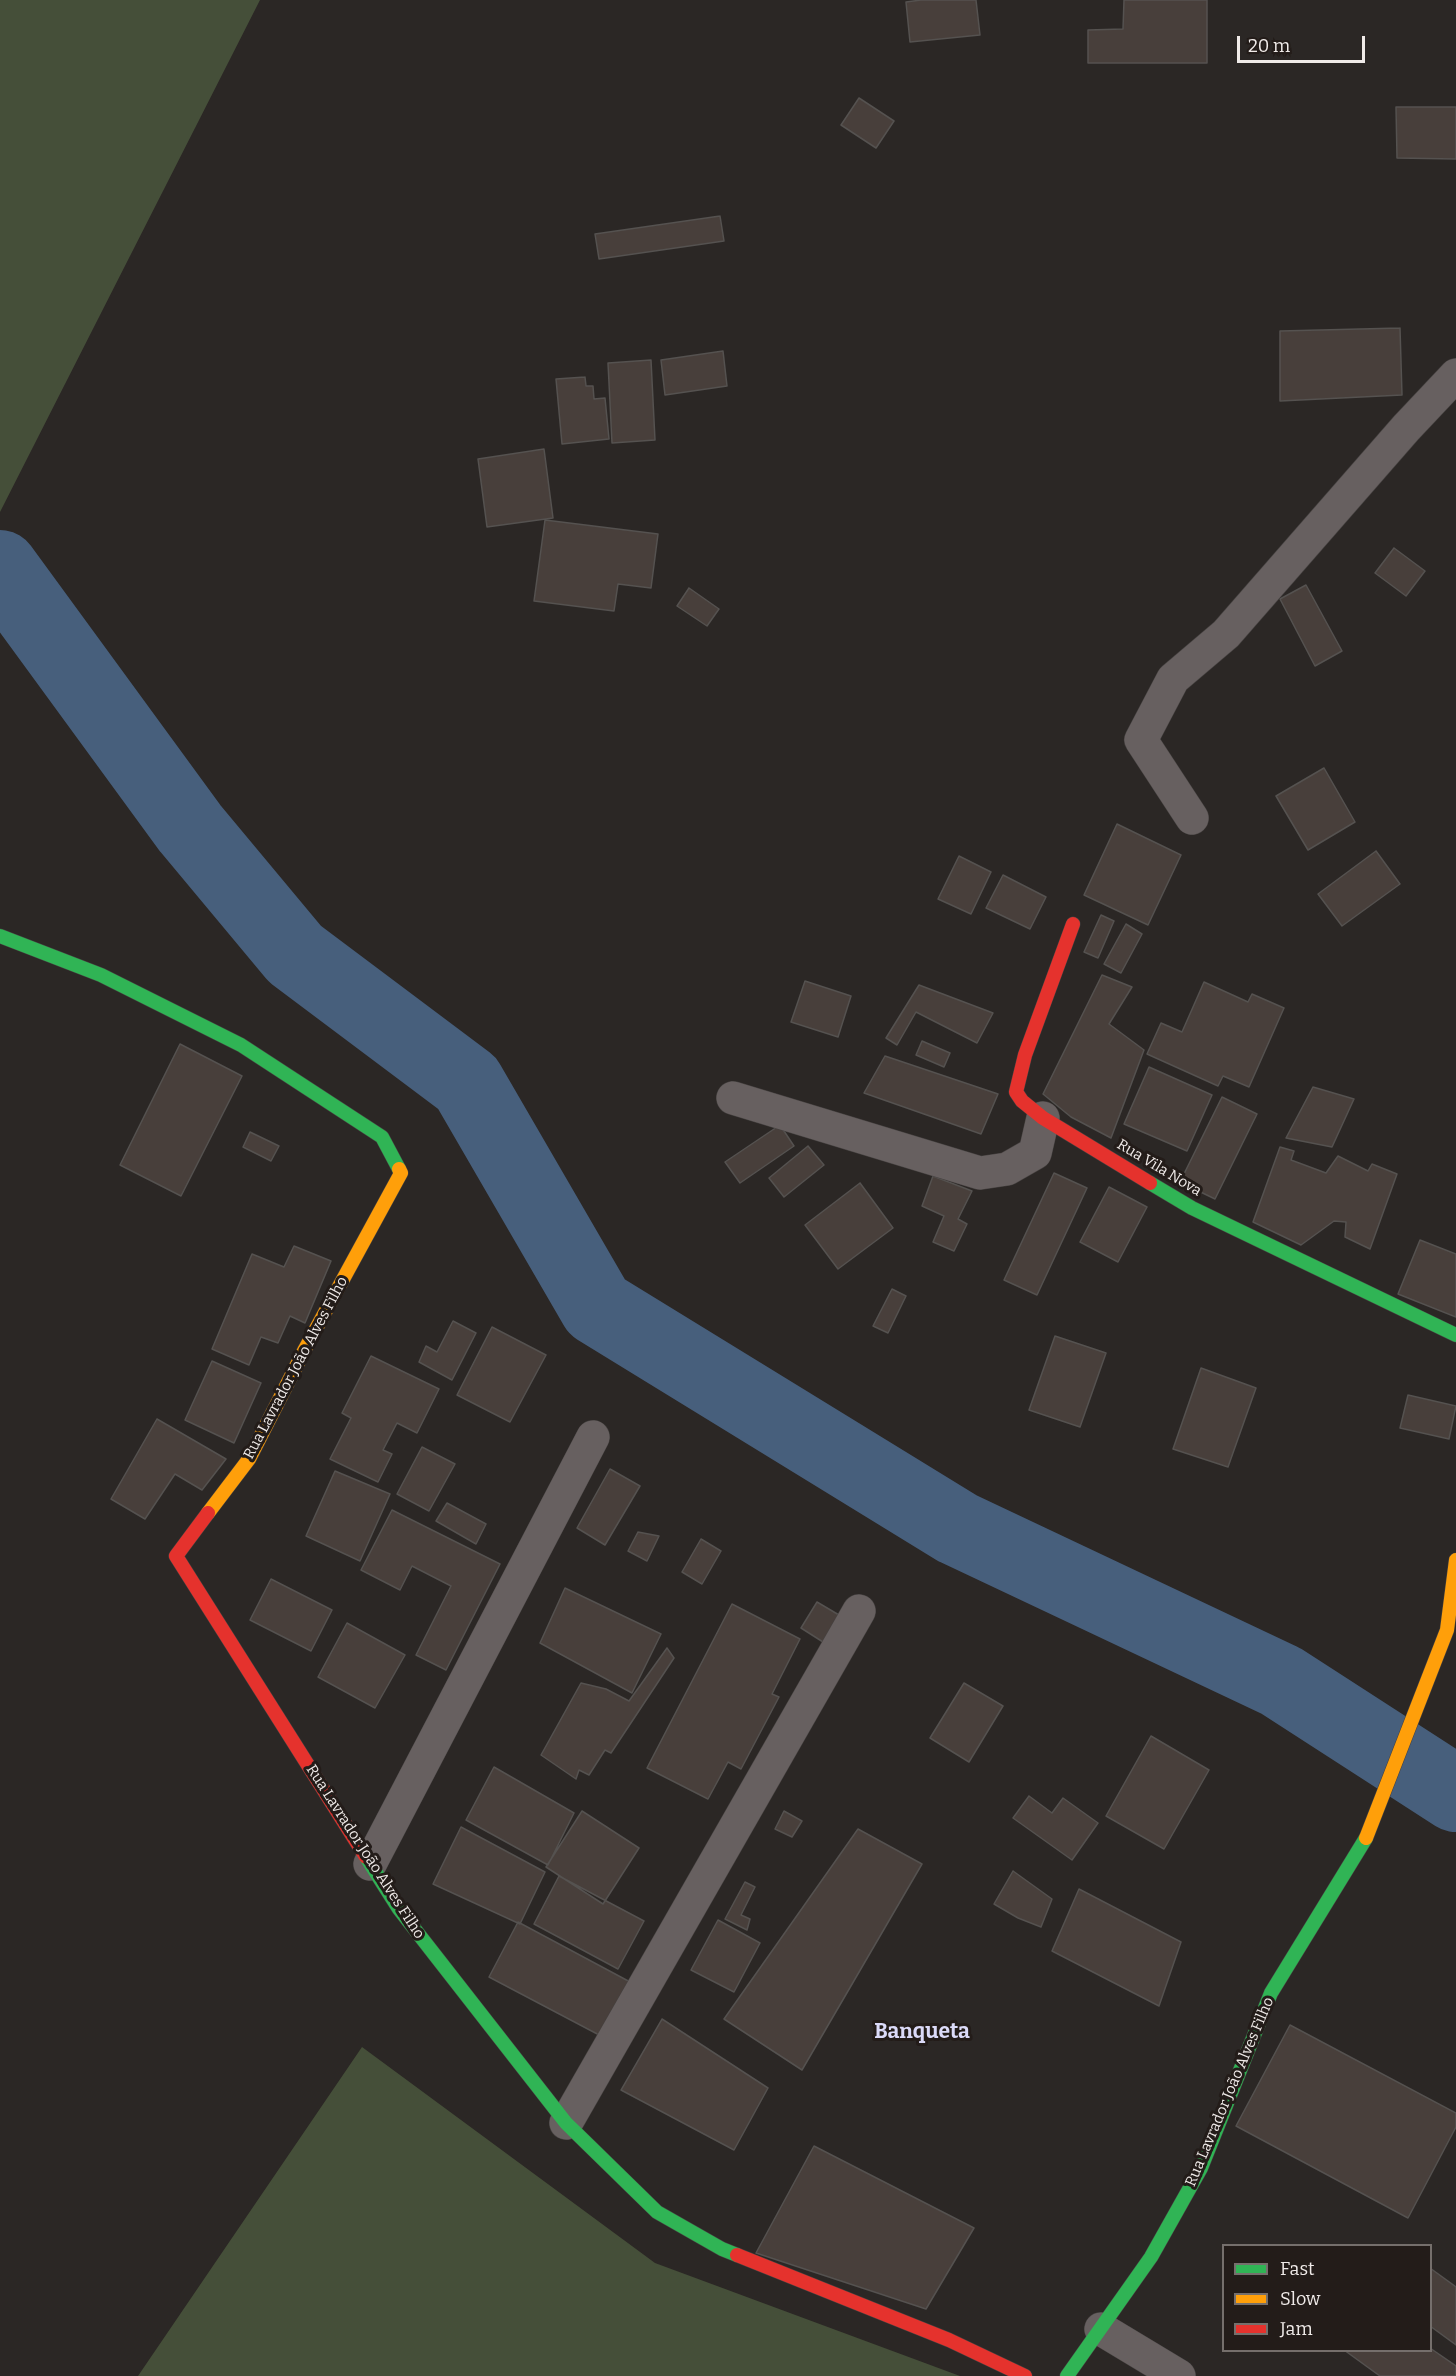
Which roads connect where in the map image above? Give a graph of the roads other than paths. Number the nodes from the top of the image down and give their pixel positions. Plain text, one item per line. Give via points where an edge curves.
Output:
1 (1456, 375) edge
2 (1192, 818) dead end
3 (1073, 924) dead end
4 (0, 936) edge
5 (733, 1098) dead end
6 (1043, 1118) junction
7 (1456, 1335) edge
8 (593, 1437) dead end
9 (1456, 1560) edge
10 (859, 1611) dead end
11 (370, 1864) junction
12 (566, 2123) junction
13 (1101, 2330) junction
14 (1025, 2376) edge
15 (1067, 2376) edge
16 (1179, 2376) edge

1 - 2 street via 1226,634 1173,679 1142,740
3 - 6 street, Rua Vila Nova via 1025,1055 1016,1092
4 - 11 street, Rua Lavrador João Alves Filho via 101,975 241,1045 382,1137 401,1173 249,1459 176,1556
5 - 6 street via 980,1173 1007,1169 1035,1153
6 - 7 street, Rua Vila Nova via 1192,1208
8 - 11 street
9 - 13 street, Rua Lavrador João Alves Filho via 1447,1630 1368,1835 1271,1994 1201,2168 1151,2257
10 - 12 street
11 - 12 street, Rua Lavrador João Alves Filho via 435,1958
12 - 14 street, Rua Lavrador João Alves Filho via 657,2212 722,2249 949,2340
13 - 15 street, Rua Lavrador João Alves Filho
13 - 16 street

